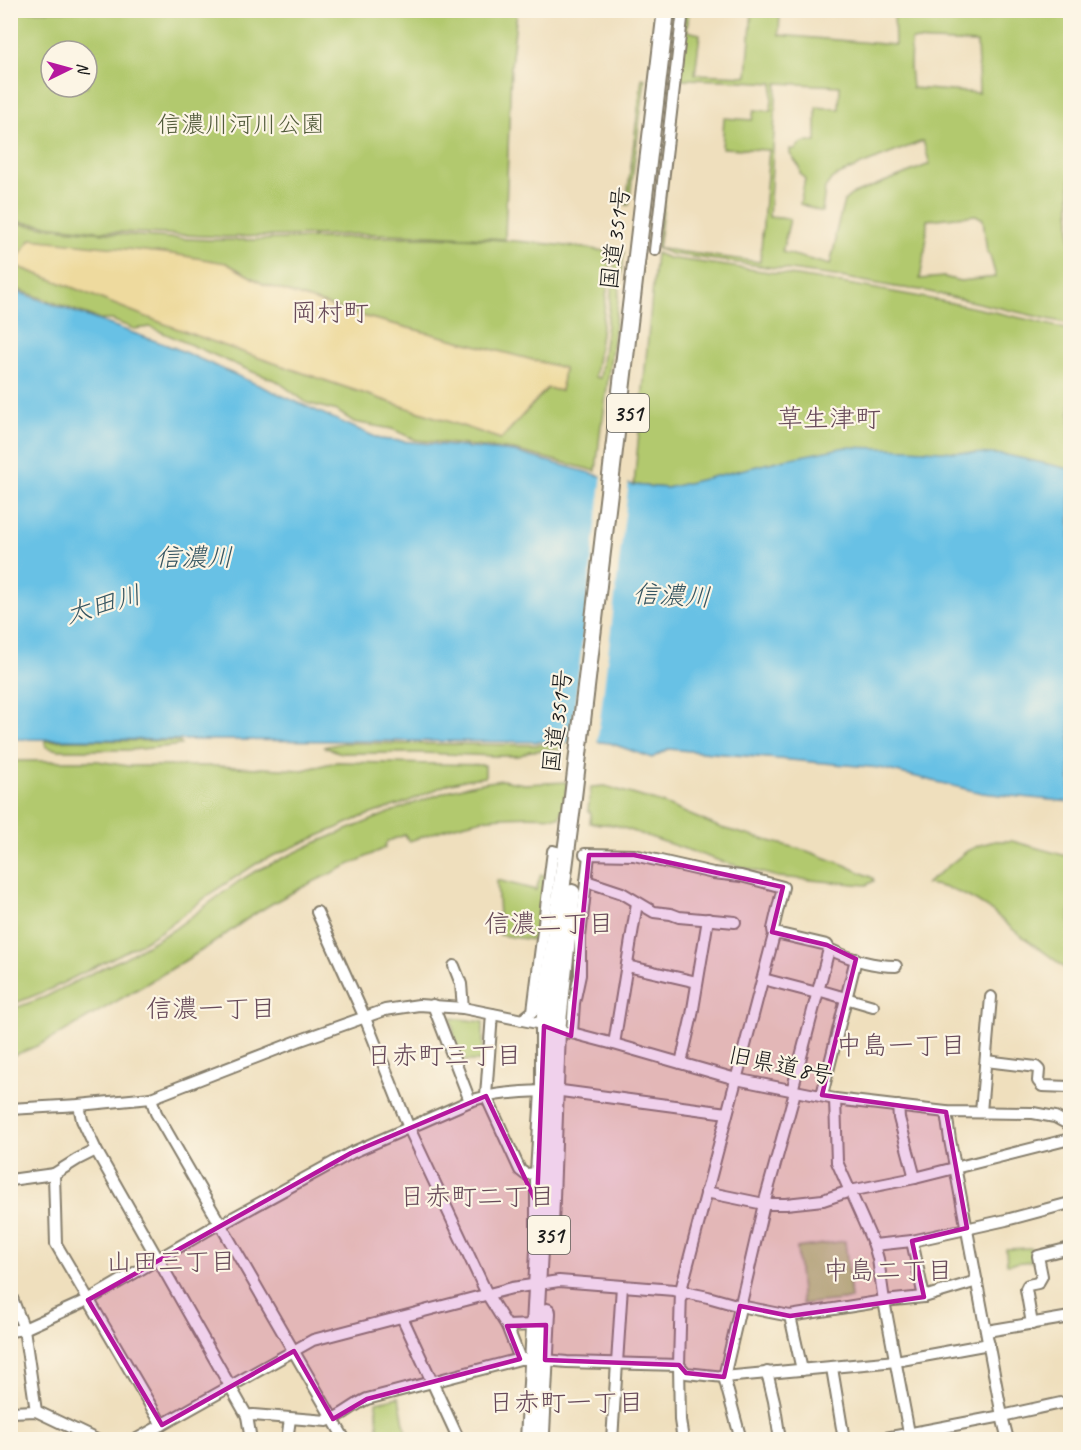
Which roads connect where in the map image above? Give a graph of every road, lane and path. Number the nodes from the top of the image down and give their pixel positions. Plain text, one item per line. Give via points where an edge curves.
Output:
1 (666, 10) edge
2 (676, 10) edge
3 (683, 10) edge
4 (655, 250) dead end
5 (576, 814) junction
6 (557, 852) dead end
7 (586, 881) junction
8 (637, 903) junction
9 (317, 912) dead end
10 (708, 920) junction
11 (735, 922) dead end
12 (774, 934) junction
13 (829, 949) junction
14 (856, 959) junction
15 (454, 966) dead end
16 (627, 966) junction
17 (896, 966) dead end
18 (763, 979) junction
19 (697, 982) junction
20 (818, 992) junction
21 (991, 997) dead end
22 (847, 998) junction
23 (433, 1005) junction
24 (873, 1006) dead end
25 (464, 1008) junction
26 (492, 1014) junction
27 (365, 1018) junction
28 (522, 1020) junction
29 (558, 1030) junction
30 (614, 1044) junction
31 (986, 1061) junction
32 (681, 1063) junction
33 (736, 1078) junction
34 (1071, 1087) edge
35 (549, 1091) junction
36 (793, 1091) junction
37 (822, 1095) junction
38 (486, 1096) junction
39 (151, 1098) junction
40 (836, 1099) junction
41 (470, 1101) junction
42 (79, 1105) junction
43 (898, 1106) junction
44 (10, 1109) edge
45 (946, 1112) junction
46 (981, 1112) junction
47 (727, 1113) junction
48 (1071, 1125) edge
49 (409, 1128) junction
50 (1071, 1140) edge
51 (96, 1150) junction
52 (956, 1167) junction
53 (538, 1173) junction
54 (54, 1174) junction
55 (915, 1178) junction
56 (10, 1180) edge
57 (850, 1191) junction
58 (706, 1192) junction
59 (1071, 1203) edge
60 (764, 1204) junction
61 (220, 1225) junction
62 (967, 1228) junction
63 (912, 1241) junction
64 (874, 1245) junction
65 (1071, 1248) edge
66 (157, 1259) junction
67 (977, 1281) junction
68 (542, 1283) junction
69 (622, 1286) junction
70 (681, 1290) junction
71 (10, 1293) edge
72 (487, 1294) junction
73 (924, 1297) junction
74 (88, 1300) junction
75 (884, 1301) junction
76 (740, 1306) junction
77 (790, 1316) junction
78 (402, 1317) junction
79 (1071, 1317) edge
80 (1032, 1324) junction
81 (535, 1325) junction
82 (507, 1326) junction
83 (24, 1329) junction
84 (10, 1331) edge
85 (987, 1331) junction
86 (989, 1344) junction
87 (294, 1351) junction
88 (533, 1359) junction
89 (896, 1361) junction
90 (618, 1363) junction
91 (679, 1365) junction
92 (832, 1368) junction
93 (802, 1370) junction
94 (767, 1372) junction
95 (724, 1377) junction
96 (432, 1382) junction
97 (230, 1387) junction
98 (1071, 1401) edge
99 (36, 1411) junction
100 (10, 1412) edge
101 (247, 1416) junction
102 (1002, 1416) junction
103 (290, 1419) junction
104 (333, 1419) junction
105 (162, 1425) junction
106 (909, 1433) junction
107 (96, 1440) edge
108 (135, 1440) edge
109 (251, 1440) edge
110 (287, 1440) edge
111 (345, 1440) edge
112 (459, 1440) edge
113 (529, 1440) edge
114 (540, 1440) edge
115 (612, 1440) edge
116 (683, 1440) edge
117 (741, 1440) edge
118 (780, 1440) edge
119 (844, 1440) edge
120 (875, 1440) edge
121 (1008, 1440) edge

1 - 5 highway, 国道351号 / 351
2 - 5 highway, 国道351号 / 351
3 - 4 street
5 - 29 highway, 国道351号 / 351
6 - 28 street via 553,851 533,1011
7 - 8 street via 622,893
7 - 12 street via 587,854 634,855 783,886
7 - 29 street via 580,975 574,1003
8 - 10 street via 654,912
8 - 16 street
9 - 27 street
10 - 11 street
10 - 19 street
12 - 13 street via 826,945
12 - 18 street
13 - 14 street
13 - 20 street
14 - 17 street
14 - 22 street
15 - 25 street
16 - 19 street
16 - 30 street
18 - 20 street
18 - 33 street
19 - 32 street
20 - 22 street
20 - 36 street
21 - 31 street
22 - 24 street
22 - 37 street
23 - 25 street, 旧県道8号
23 - 27 street, 旧県道8号 via 392,1008
23 - 41 street
25 - 26 street, 旧県道8号
26 - 28 street, 旧県道8号
26 - 38 street
27 - 39 street, 旧県道8号
27 - 49 street
28 - 29 street, 旧県道8号
29 - 30 street, 旧県道8号
29 - 35 highway, 国道351号 / 351
30 - 32 street, 旧県道8号
31 - 34 street via 1036,1067 1042,1086
31 - 46 street
32 - 33 street, 旧県道8号
33 - 36 street, 旧県道8号
33 - 47 street
35 - 38 street
35 - 47 street
35 - 53 highway, 国道351号 / 351
35 - 68 highway, 国道351号 / 351
36 - 37 street, 旧県道8号
36 - 60 street
37 - 40 street, 旧県道8号
38 - 41 street
38 - 53 street via 520,1170 525,1174
39 - 42 street, 旧県道8号
39 - 61 street
40 - 43 street, 旧県道8号
40 - 57 street via 837,1162
41 - 49 street
42 - 44 street, 旧県道8号
42 - 51 street
43 - 45 street, 旧県道8号
43 - 55 street
45 - 46 street, 旧県道8号
45 - 52 street
46 - 48 street, 旧県道8号 via 1033,1113
47 - 58 street
49 - 61 street via 351,1153
49 - 72 street
50 - 52 street
51 - 54 street
51 - 66 street
52 - 55 street
52 - 62 street
53 - 68 highway, 国道351号 / 351
54 - 56 street
54 - 74 street via 56,1244
55 - 57 street
57 - 60 street via 822,1200
57 - 64 street
58 - 60 street
58 - 70 street
59 - 62 street
60 - 76 street
61 - 66 street
61 - 87 street
62 - 63 street
62 - 67 street
63 - 64 street
63 - 73 street
64 - 75 street
65 - 80 street via 1038,1256 1042,1276 1026,1289
66 - 74 street
66 - 97 street
67 - 73 street
67 - 85 street
68 - 69 street
68 - 72 street
68 - 81 highway, 国道351号 / 351
68 - 88 highway, 国道351号 / 351
69 - 70 street
69 - 90 street
70 - 76 street
70 - 91 street
71 - 83 street
72 - 78 street
72 - 82 street
73 - 75 street
74 - 83 street
74 - 105 street
75 - 77 street
75 - 89 street
76 - 77 street
76 - 95 street
77 - 93 street
78 - 87 street via 323,1336
78 - 96 street
79 - 80 street
80 - 85 street
81 - 82 street
81 - 88 highway, 国道351号 / 351
82 - 88 street
83 - 84 street
83 - 99 street
85 - 86 street
86 - 89 street
86 - 102 street
87 - 97 street
87 - 104 street
88 - 90 street
88 - 96 street
88 - 113 highway, 国道351号 / 351
88 - 114 highway, 国道351号 / 351
89 - 92 street
89 - 106 street
90 - 91 street
90 - 115 street
91 - 95 street via 686,1372
91 - 116 street
92 - 93 street
92 - 119 street
93 - 94 street
94 - 95 street
94 - 118 street
95 - 117 street
96 - 104 street via 367,1399
96 - 112 street
97 - 101 street
97 - 105 street
98 - 102 street
99 - 100 street
99 - 107 street
101 - 103 street
101 - 109 street
102 - 106 street
102 - 121 street
103 - 104 street
103 - 110 street
104 - 111 street
105 - 108 street
106 - 120 street

